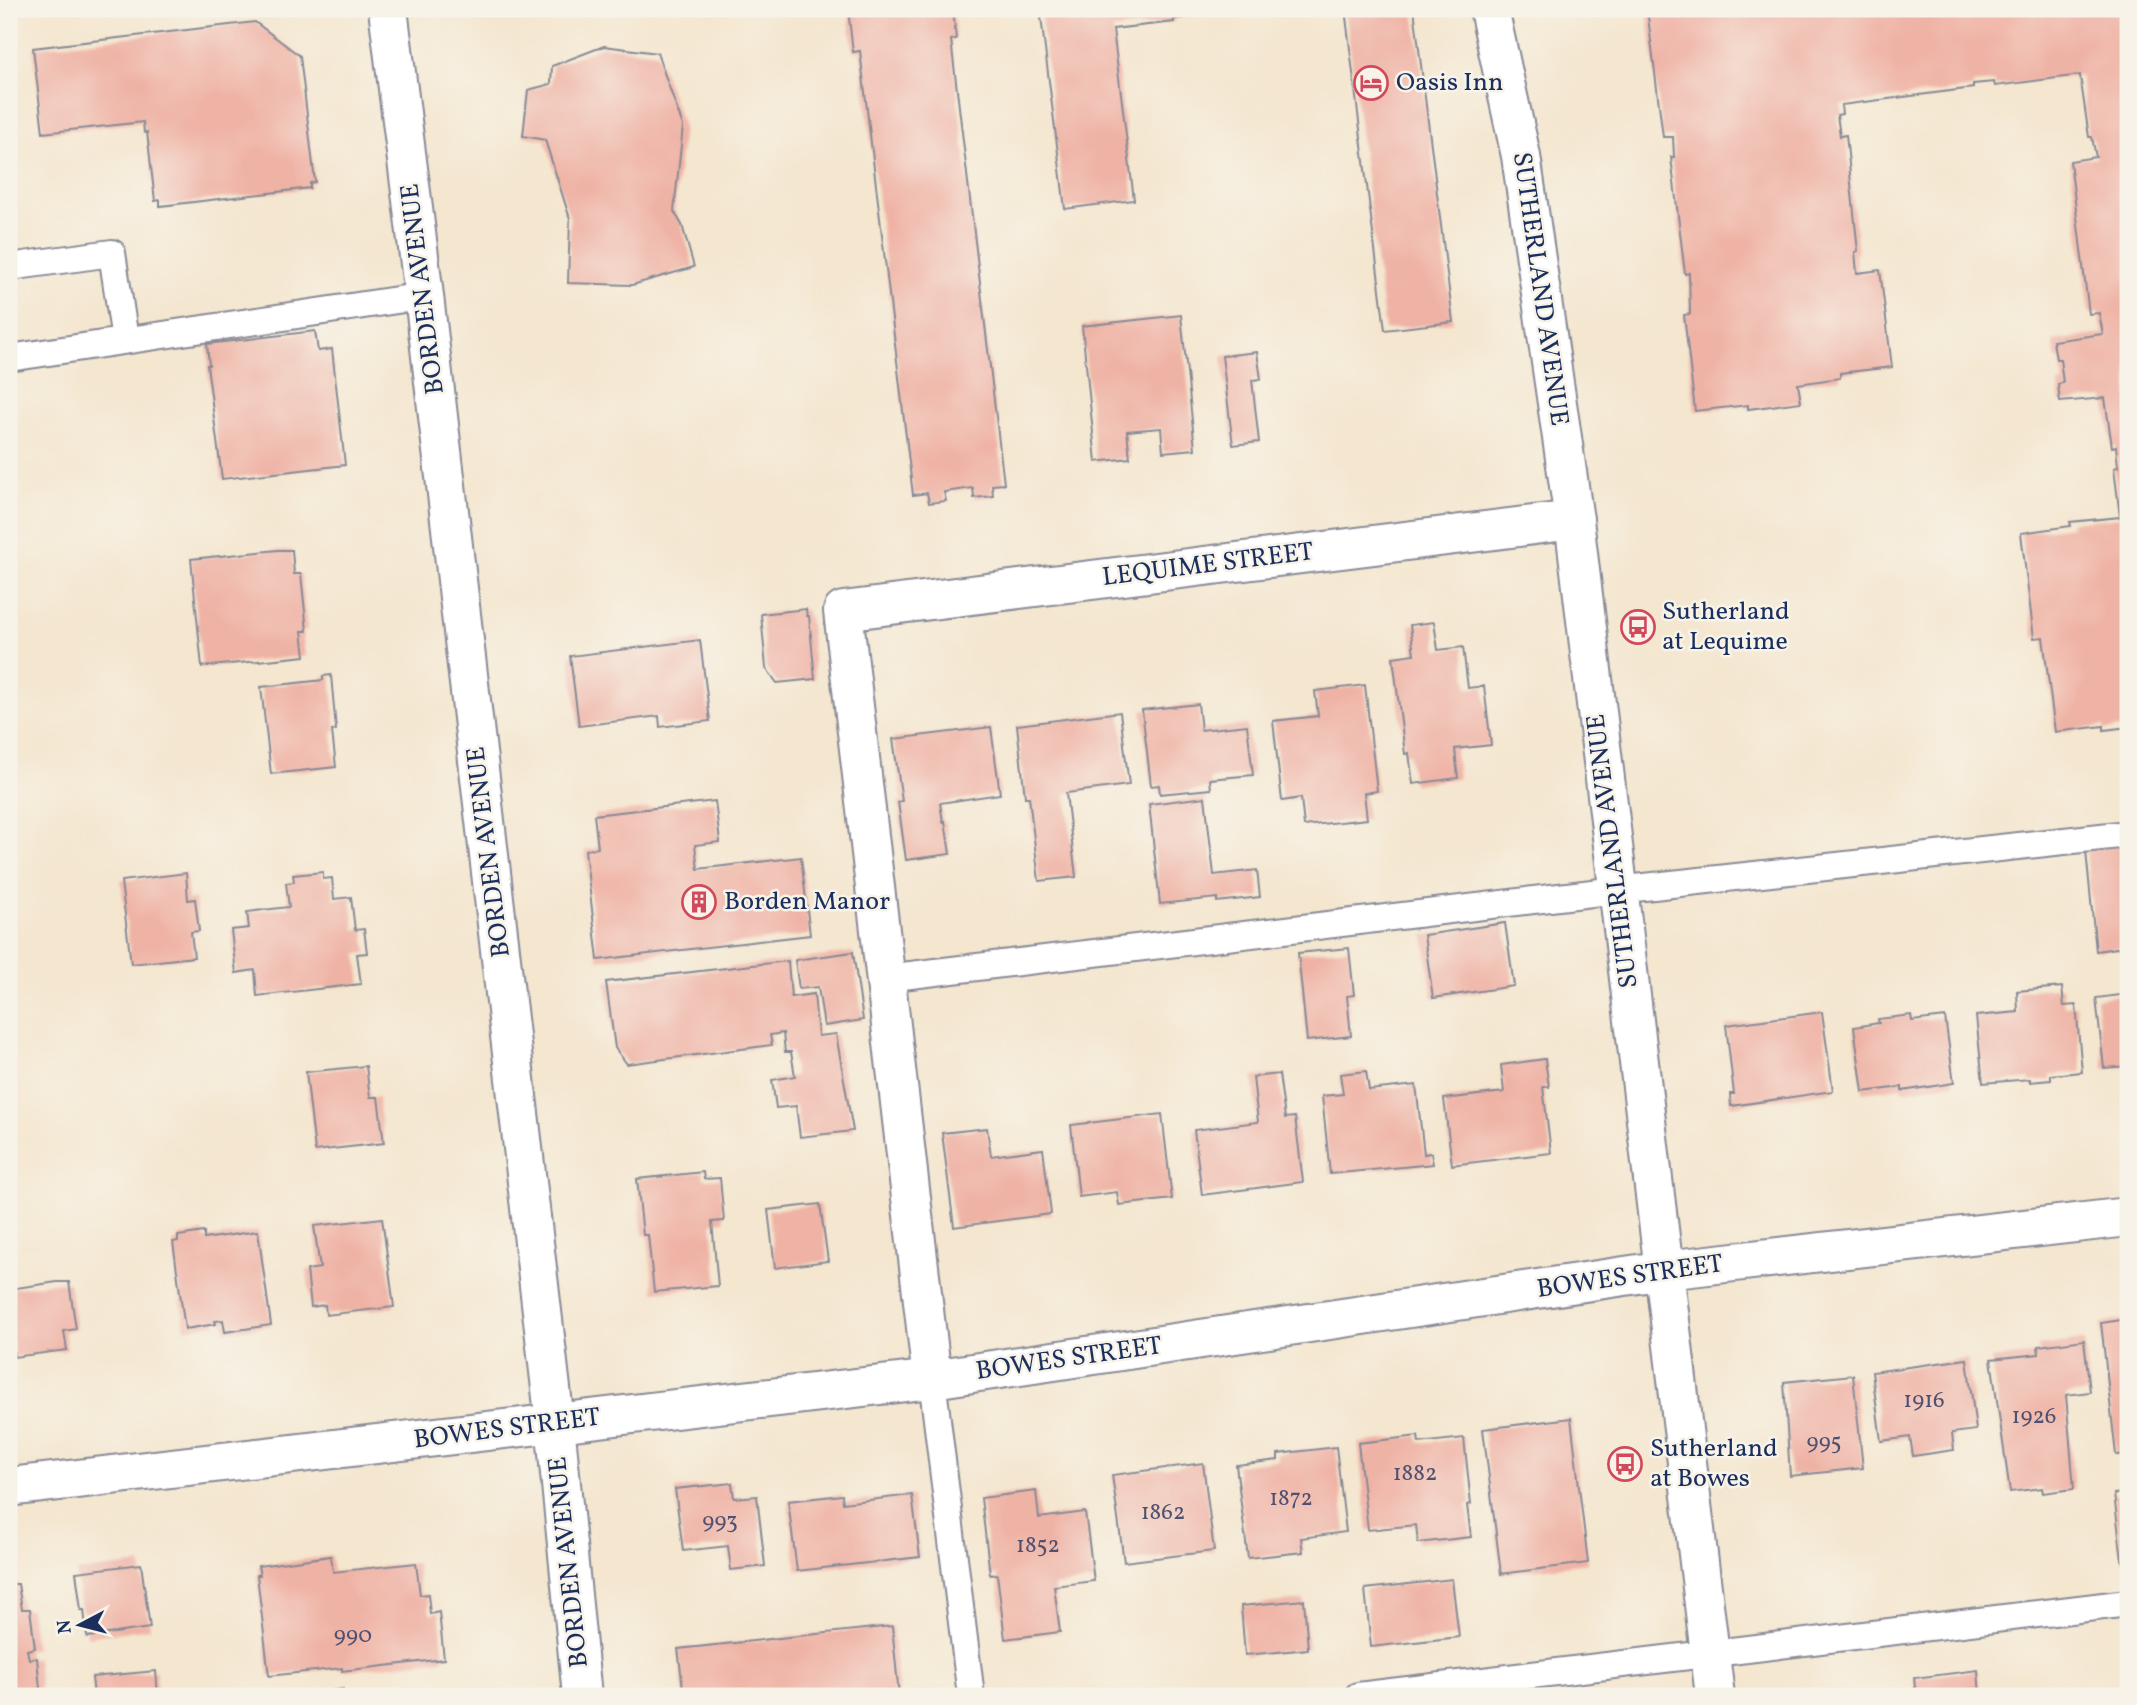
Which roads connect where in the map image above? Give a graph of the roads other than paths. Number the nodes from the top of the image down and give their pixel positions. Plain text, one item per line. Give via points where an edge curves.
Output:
1 (388, 9) edge
2 (1489, 9) edge
3 (9, 267) edge
4 (424, 296) junction
5 (125, 340) junction
6 (9, 358) edge
7 (1574, 520) junction
8 (2128, 834) edge
9 (1618, 891) junction
10 (886, 978) junction
11 (2128, 1217) edge
12 (1665, 1270) junction
13 (932, 1379) junction
14 (555, 1423) junction
15 (9, 1487) edge
16 (2128, 1603) edge
17 (1710, 1654) junction
18 (582, 1696) edge
19 (971, 1696) edge
20 (1358, 1696) edge
21 (1715, 1696) edge

1 - 4 street, BORDEN AVENUE
2 - 7 street, SUTHERLAND AVENUE via 1521,156
3 - 5 lane via 112,253
4 - 5 lane
4 - 14 street, BORDEN AVENUE
5 - 6 lane
7 - 9 street, SUTHERLAND AVENUE
7 - 10 street, LEQUIME STREET via 843,611
8 - 9 lane
9 - 10 lane
9 - 12 street, SUTHERLAND AVENUE
10 - 13 street
11 - 12 street, BOWES STREET
12 - 13 street, BOWES STREET
12 - 17 street, SUTHERLAND AVENUE
13 - 14 street, BOWES STREET
13 - 19 lane
14 - 15 street, BOWES STREET
14 - 18 street, BORDEN AVENUE
16 - 17 lane
17 - 20 lane
17 - 21 street, SUTHERLAND AVENUE

